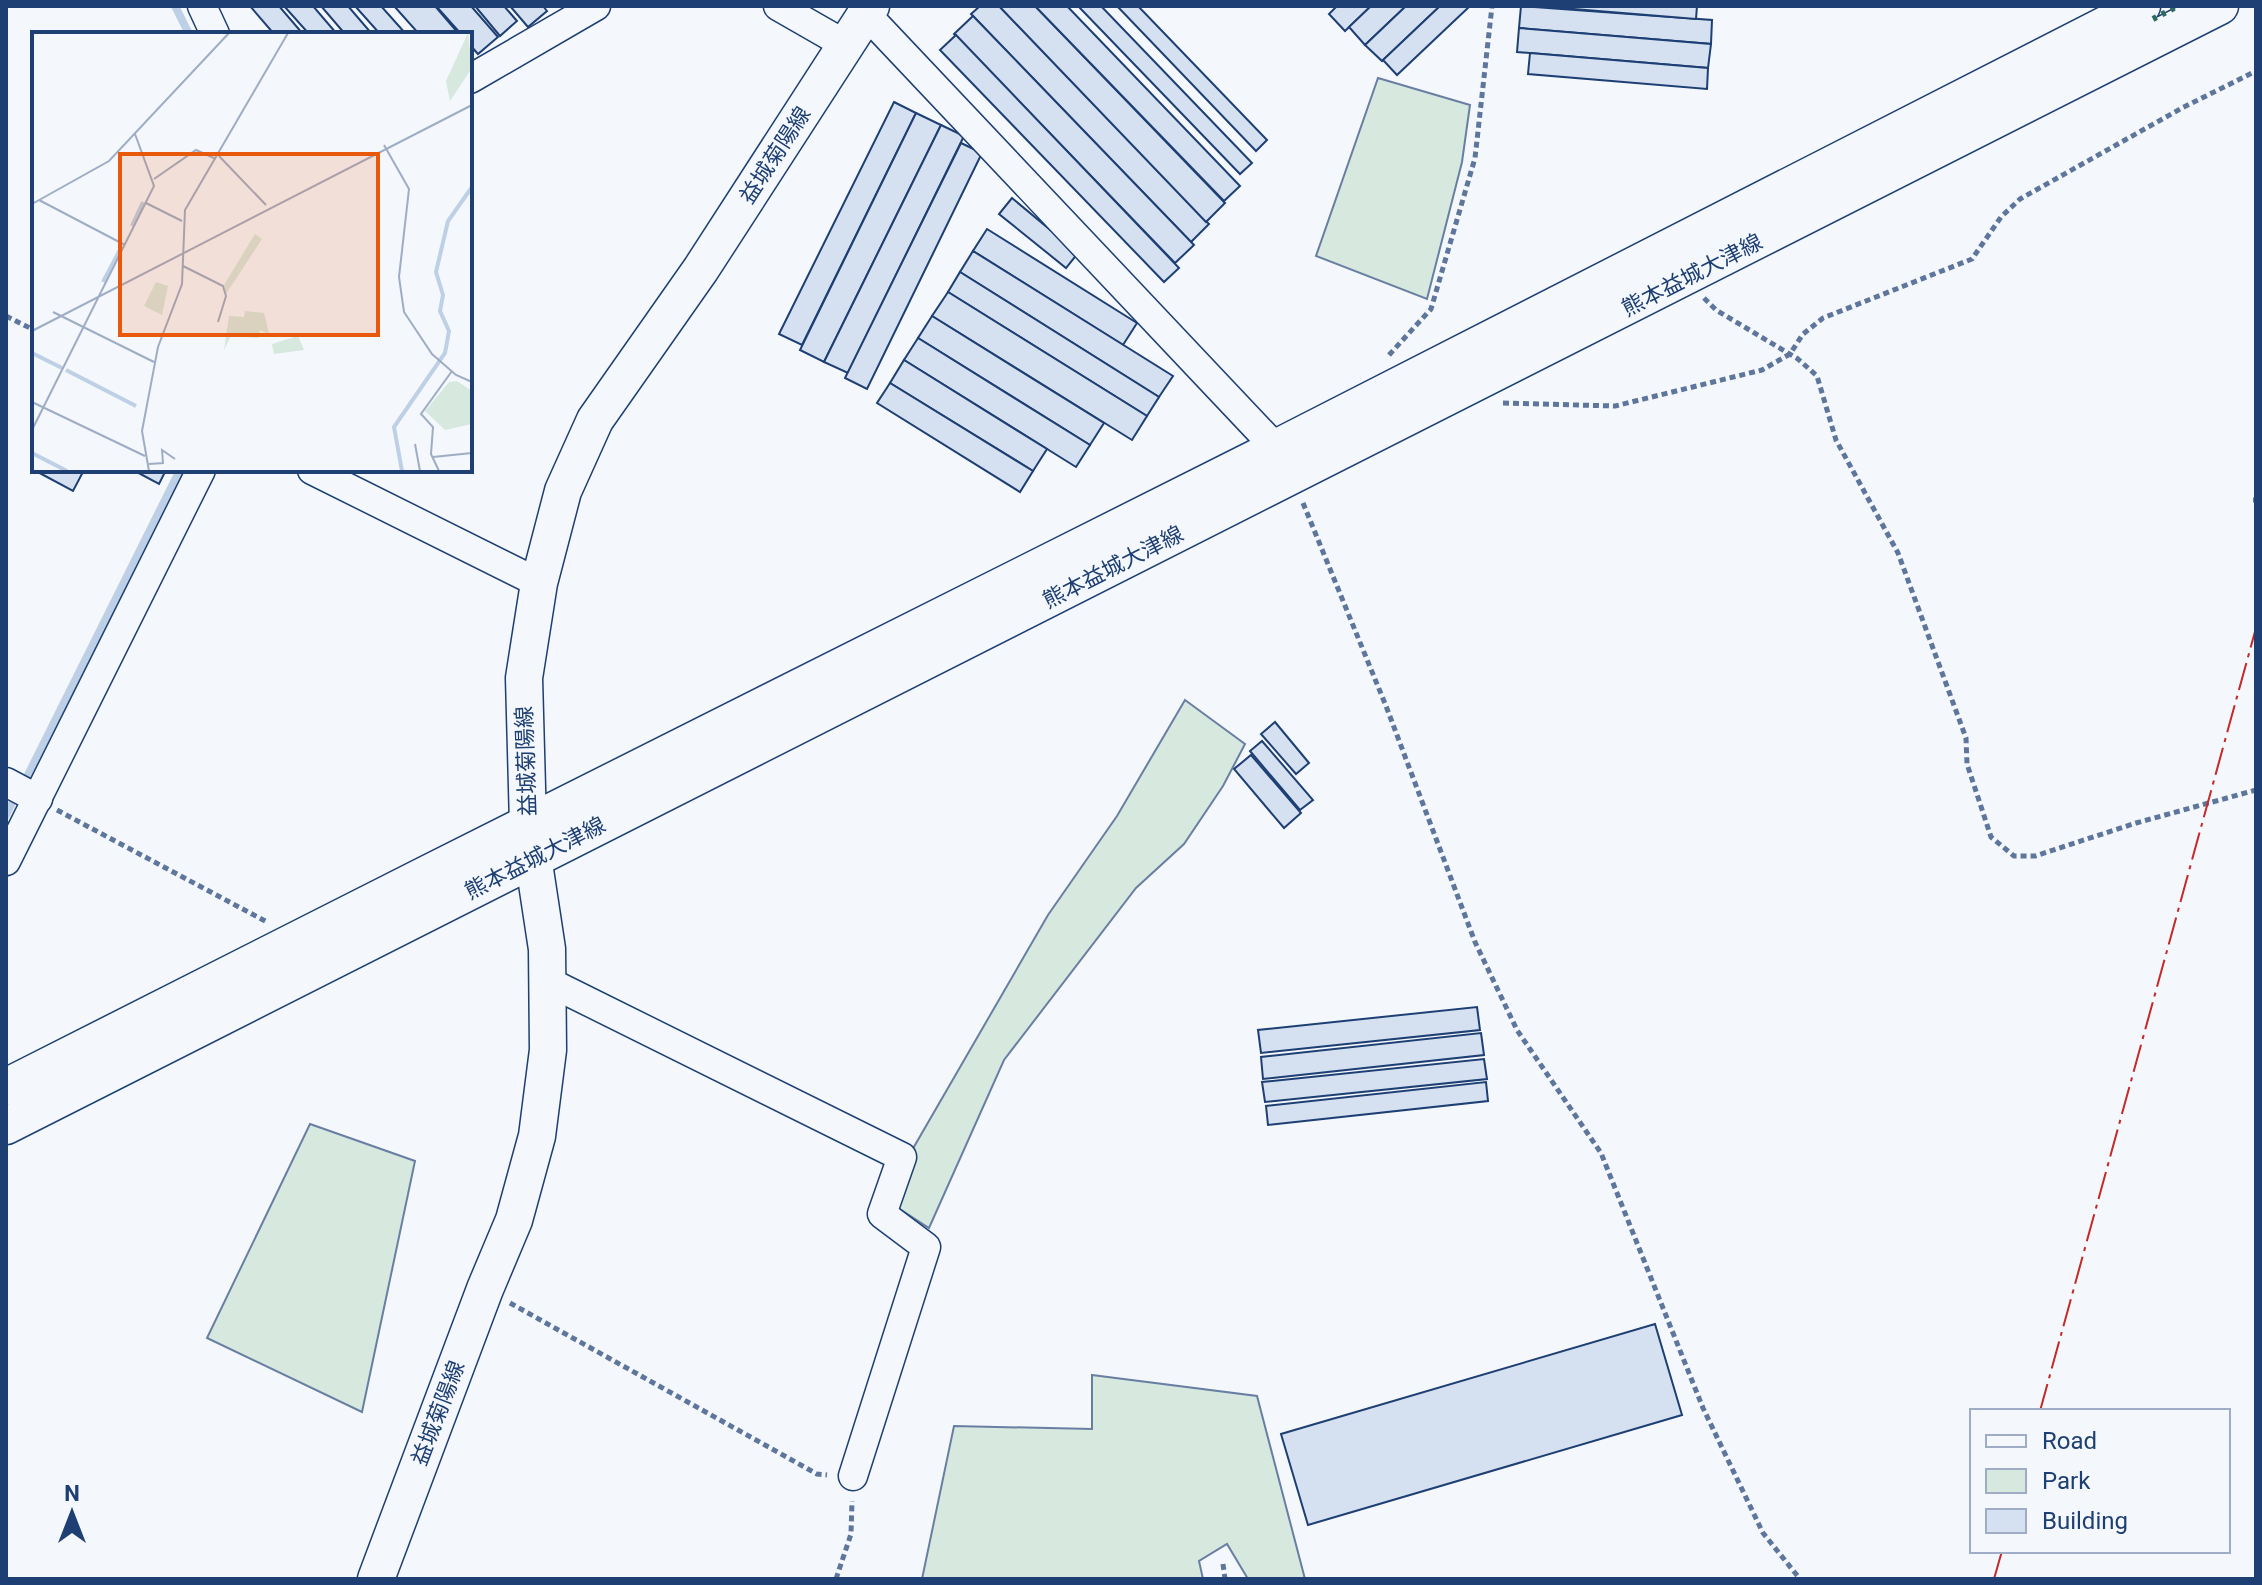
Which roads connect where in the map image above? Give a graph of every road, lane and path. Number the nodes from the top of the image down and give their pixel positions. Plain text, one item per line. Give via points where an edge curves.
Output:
1 (202, 6) edge
2 (596, 6) edge
3 (778, 6) edge
4 (1492, 6) edge
5 (2142, 6) edge
6 (2220, 6) edge
7 (869, 10) edge
8 (214, 32) edge
9 (846, 45) junction
10 (2256, 71) edge
11 (472, 78) edge
12 (1683, 279) junction
13 (6, 316) edge
14 (32, 329) edge
15 (1790, 354) junction
16 (1386, 358) dead end
17 (1492, 403) dead end
18 (1285, 462) junction
19 (200, 472) edge
20 (316, 472) edge
21 (539, 583) junction
22 (6, 782) edge
23 (2256, 790) edge
24 (38, 799) junction
25 (528, 824) junction
26 (531, 860) junction
27 (6, 861) edge
28 (296, 938) junction
29 (547, 981) junction
30 (6, 1087) edge
31 (6, 1126) edge
32 (485, 1289) junction
33 (853, 1476) junction
34 (1223, 1564) dead end
35 (376, 1579) edge
36 (836, 1579) edge
37 (1225, 1579) edge
38 (1800, 1579) edge

1 - 8 street
2 - 11 street
3 - 9 street
4 - 16 path via 1475,158 1431,309
5 - 18 main road, 熊本益城大津線
6 - 12 main road, 熊本益城大津線
7 - 9 main road, 益城菊陽線
7 - 18 street
9 - 21 main road, 益城菊陽線 via 701,269 595,420 563,491
10 - 15 path via 2020,199 1972,259 1823,318
12 - 15 path via 1716,310
12 - 18 main road, 熊本益城大津線
13 - 14 path
15 - 17 path via 1762,370 1615,406
15 - 23 path via 1817,376 1836,440 1898,553 1966,738 1967,764 1991,837 2014,856 2035,856
18 - 25 main road, 熊本益城大津線
18 - 26 main road, 熊本益城大津線
18 - 38 path via 1386,706 1475,942 1517,1030 1601,1153 1703,1408 1763,1533
19 - 24 street
20 - 21 street
21 - 25 main road, 益城菊陽線 via 524,678
22 - 24 street
24 - 27 street
24 - 28 path
25 - 26 main road, 益城菊陽線
25 - 28 main road, 熊本益城大津線
26 - 29 main road, 益城菊陽線 via 547,949
26 - 31 main road, 熊本益城大津線
28 - 30 main road, 熊本益城大津線
29 - 32 main road, 益城菊陽線 via 548,1050 537,1136 514,1220
29 - 33 street via 902,1157 882,1214 926,1247
32 - 33 path via 817,1474
32 - 35 main road, 益城菊陽線
33 - 36 path via 851,1534
34 - 37 path

